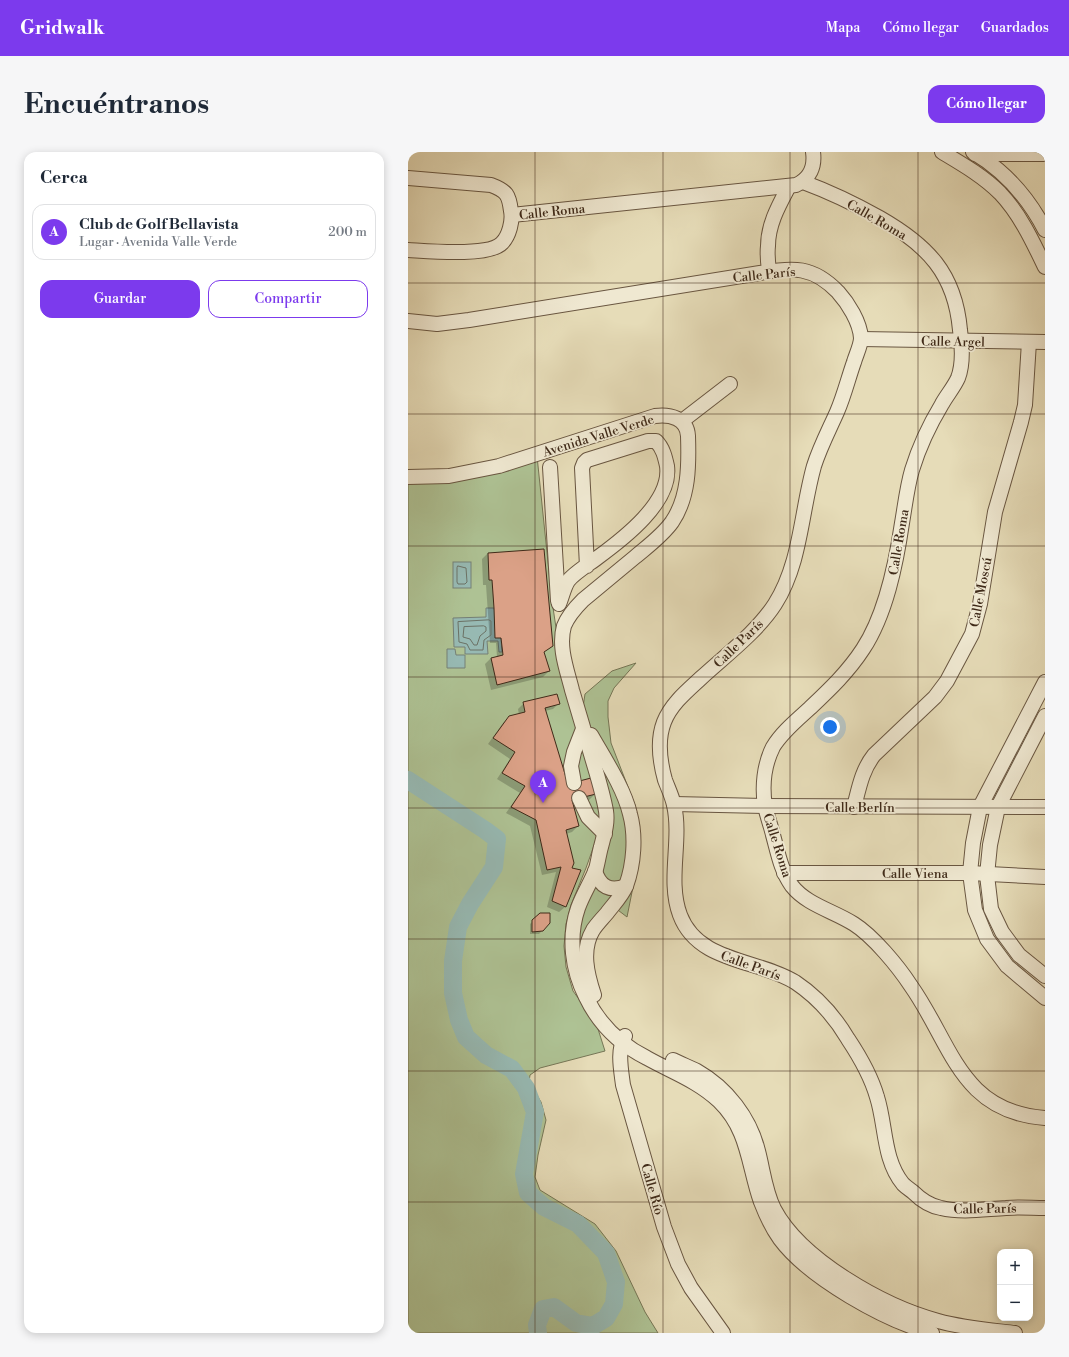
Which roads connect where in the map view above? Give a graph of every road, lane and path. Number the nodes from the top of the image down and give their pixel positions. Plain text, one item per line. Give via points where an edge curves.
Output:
1 (813, 152) edge
2 (942, 152) edge
3 (974, 153) edge
4 (1045, 154) edge
5 (958, 161) junction
6 (408, 178) edge
7 (803, 182) junction
8 (789, 186) junction
9 (512, 215) junction
10 (1043, 222) edge
11 (408, 250) edge
12 (1045, 267) edge
13 (769, 271) junction
14 (408, 321) edge
15 (861, 339) junction
16 (962, 342) junction
17 (1029, 342) junction
18 (1045, 342) edge
19 (730, 384) dead end
20 (682, 421) junction
21 (550, 467) dead end
22 (408, 477) edge
23 (587, 566) junction
24 (559, 604) junction
25 (562, 641) junction
26 (1045, 682) edge
27 (579, 714) junction
28 (1045, 716) edge
29 (583, 729) junction
30 (1039, 738) edge
31 (574, 783) dead end
32 (579, 798) dead end
33 (674, 804) junction
34 (765, 806) junction
35 (854, 806) junction
36 (980, 807) junction
37 (998, 807) junction
38 (1045, 808) edge
39 (605, 834) junction
40 (595, 871) junction
41 (784, 873) junction
42 (970, 873) junction
43 (987, 875) junction
44 (1045, 877) edge
45 (626, 886) junction
46 (1045, 976) edge
47 (1045, 998) edge
48 (624, 1038) junction
49 (1045, 1118) edge
50 (1045, 1208) edge
51 (723, 1333) edge
52 (932, 1333) edge
53 (1015, 1333) edge

1 - 7 street via 812,166
2 - 5 street
3 - 4 street
3 - 5 street
3 - 10 street via 1012,182
5 - 12 street via 1000,193 1012,207
6 - 9 street via 490,185 502,189 510,199
7 - 8 street, Calle Roma
7 - 16 street, Calle Roma via 861,207 921,246 939,266 952,290 959,314
8 - 9 street, Calle Roma
8 - 13 street via 770,230
9 - 11 street via 508,233 502,244 490,250
13 - 14 street, Calle París via 469,320 437,324
13 - 15 street, Calle París via 792,269 810,272 827,281 843,297 855,316
15 - 16 street, Calle Argel
15 - 33 street, Calle París via 838,410 814,466 786,584 763,620 684,694 663,723 661,758
16 - 17 street, Calle Argel
16 - 34 street, Calle Roma via 958,379 930,426 912,470 890,585 874,627 866,645 852,664 836,683 786,730 773,747 765,768
17 - 18 street, Calle Argel
17 - 35 street, Calle Moscú via 1025,405 995,512 980,604 972,634 951,674 935,697 867,764
19 - 20 street
20 - 22 street, Avenida Valle Verde via 664,414 491,468 449,476
20 - 25 street via 688,432 688,479 682,503 673,521 660,536 572,611 564,626
21 - 24 street
23 - 23 street via 638,524 652,509 665,486 668,473 666,458 656,441 648,441 584,463 582,468
23 - 24 street via 569,580
24 - 25 street
25 - 27 street via 564,659
26 - 36 street
27 - 29 street
27 - 45 street via 612,773 630,814 634,841
28 - 30 street
29 - 31 street via 571,766
29 - 39 street via 603,796 606,814
30 - 37 street
32 - 39 street via 588,818
33 - 34 street, Calle Berlín
33 - 50 street, Calle París via 676,900 681,918 691,934 706,947 723,956 793,981 813,997 842,1028 867,1070 876,1092 891,1164 903,1184 920,1199 939,1208 959,1211
34 - 35 street, Calle Berlín
34 - 41 street, Calle Roma
35 - 36 street, Calle Berlín
36 - 37 street, Calle Berlín
36 - 42 street
37 - 38 street, Calle Berlín
37 - 43 street
39 - 40 street
40 - 45 street via 600,882 610,889
40 - 48 street via 578,908 572,944 574,962 586,998 598,1017
41 - 42 street, Calle Viena
41 - 49 street, Calle Roma via 794,888 806,898 856,925 885,953 912,986 958,1068 974,1089 991,1103 1012,1113
42 - 43 street, Calle Viena
42 - 47 street via 975,910 987,939 1007,966
43 - 44 street, Calle Viena
43 - 46 street via 991,909 1002,932 1020,955
45 - 48 street via 593,930 587,946 586,961 594,995
48 - 51 street, Calle Río via 620,1066 623,1085 664,1227 678,1264 691,1288
48 - 52 street via 649,1059 690,1079 718,1100 732,1115 747,1148 770,1223 796,1257 857,1300
48 - 53 street via 698,1072 729,1097 751,1128 774,1208 794,1237 825,1263 855,1284 898,1307 957,1325

